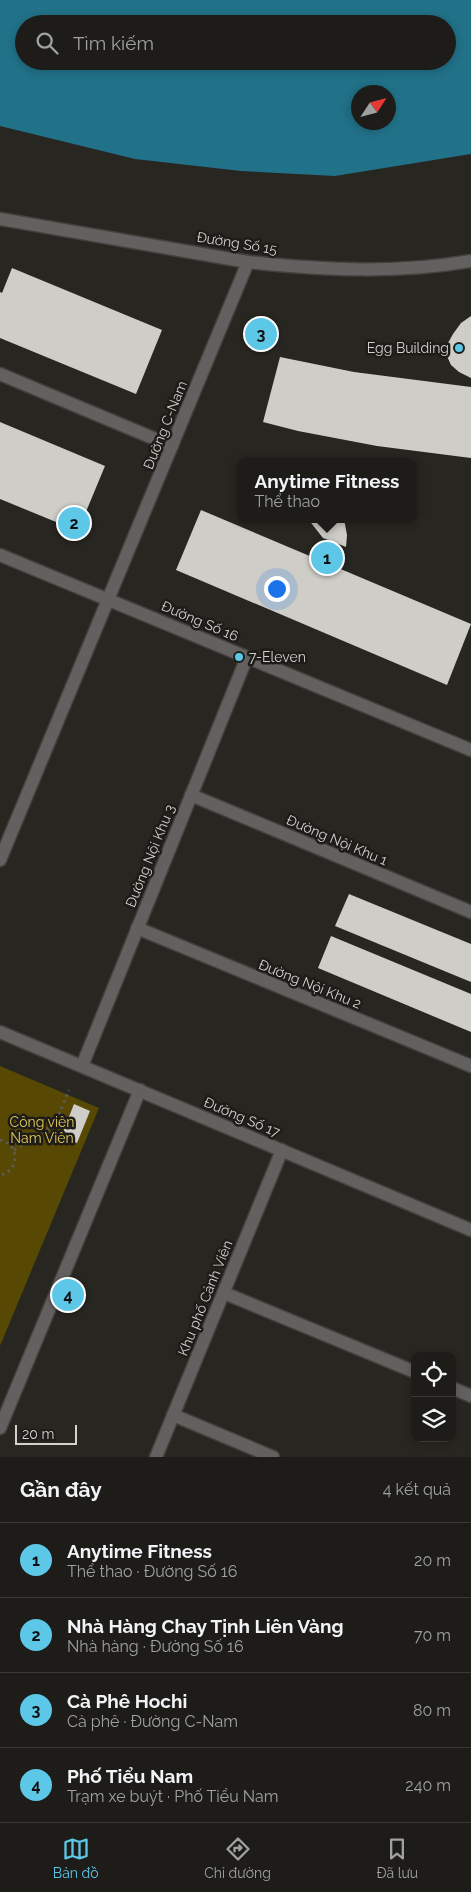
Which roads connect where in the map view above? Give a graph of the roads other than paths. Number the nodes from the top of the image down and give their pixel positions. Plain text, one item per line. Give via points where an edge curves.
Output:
1 (0, 219) edge
2 (471, 261) edge
3 (248, 262) junction
4 (0, 374) edge
5 (172, 446) junction
6 (0, 555) edge
7 (109, 600) junction
8 (247, 657) junction
9 (471, 750) edge
10 (191, 795) junction
11 (0, 860) edge
12 (471, 912) edge
13 (137, 928) junction
14 (0, 1032) edge
15 (82, 1066) junction
16 (471, 1066) edge
17 (140, 1090) junction
18 (282, 1150) junction
19 (471, 1230) edge
20 (224, 1293) junction
21 (411, 1370) edge
22 (456, 1390) edge
23 (471, 1396) edge
24 (173, 1415) junction
25 (0, 1428) edge
26 (156, 1457) edge
27 (273, 1457) edge

1 - 3 street, Đường Số 15
2 - 3 street, Đường Số 15 via 380,269 312,268
3 - 5 street, Đường C-Nam
4 - 5 street
5 - 7 street, Đường C-Nam
6 - 7 street, Đường Số 16
7 - 8 street, Đường Số 16
7 - 11 street, Đường C-Nam
8 - 9 street, Đường Số 16
8 - 10 street, Đường Nội Khu 3
10 - 12 street, Đường Nội Khu 1
10 - 13 street, Đường Nội Khu 3
13 - 15 street, Đường Nội Khu 3
13 - 16 street, Đường Nội Khu 2
14 - 15 street, Đường Số 17
15 - 17 street, Đường Số 17
17 - 18 street, Đường Số 17
17 - 25 street
18 - 19 street, Đường Số 17
18 - 20 street, Khu phố Cảnh Viên
20 - 21 street
20 - 24 street, Khu phố Cảnh Viên
22 - 23 street
24 - 26 street, Khu phố Cảnh Viên
24 - 27 street

